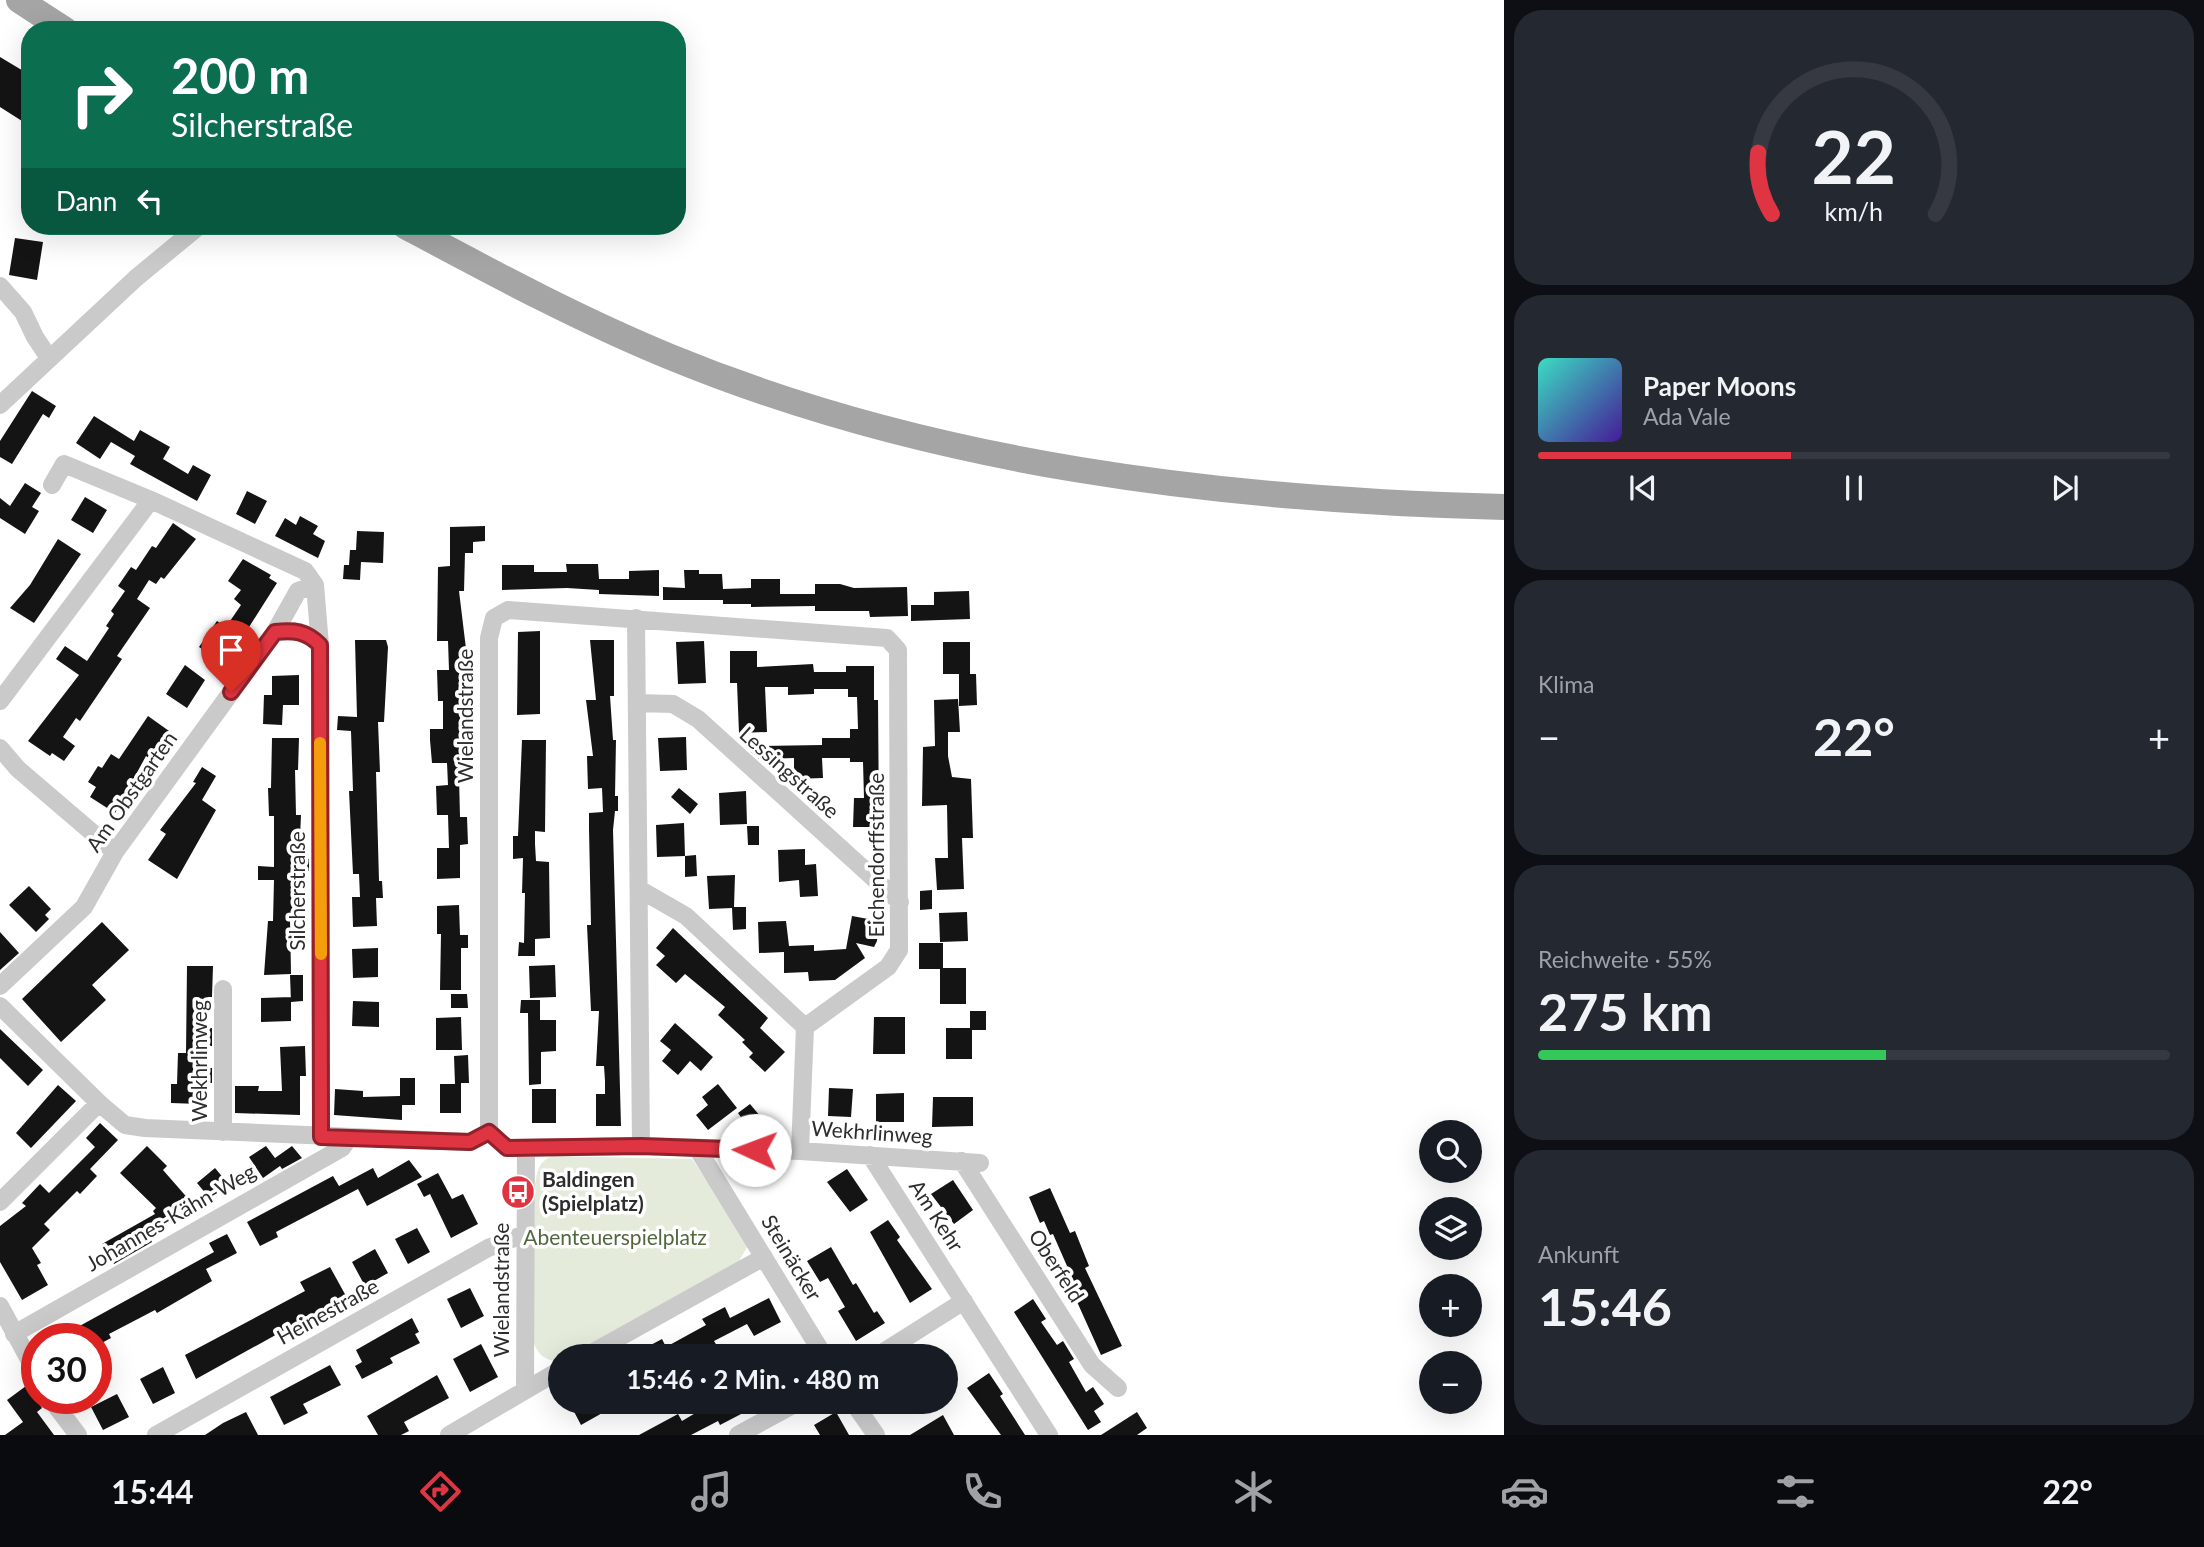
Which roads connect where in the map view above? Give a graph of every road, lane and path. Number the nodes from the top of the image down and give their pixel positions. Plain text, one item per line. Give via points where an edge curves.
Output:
1 (19, 0) edge
2 (51, 21) edge
3 (187, 235) edge
4 (422, 235) edge
5 (0, 286) edge
6 (49, 358) junction
7 (0, 405) edge
8 (52, 485) dead end
9 (150, 500) junction
10 (1504, 507) edge
11 (315, 585) junction
12 (636, 618) junction
13 (275, 632) junction
14 (320, 645) junction
15 (899, 682) joint
16 (0, 701) edge
17 (637, 703) junction
18 (0, 748) edge
19 (115, 852) junction
20 (639, 889) junction
21 (900, 902) junction
22 (0, 986) edge
23 (223, 989) dead end
24 (0, 1006) edge
25 (805, 1027) junction
26 (99, 1103) junction
27 (223, 1132) junction
28 (489, 1132) junction
29 (321, 1137) junction
30 (348, 1139) junction
31 (641, 1146) junction
32 (697, 1148) junction
33 (526, 1149) junction
34 (800, 1151) junction
35 (870, 1155) junction
36 (962, 1161) junction
37 (981, 1163) dead end
38 (0, 1202) edge
39 (525, 1234) junction
40 (764, 1256) junction
41 (964, 1301) junction
42 (0, 1306) edge
43 (13, 1334) junction
44 (607, 1344) edge
45 (817, 1344) edge
46 (896, 1344) edge
47 (21, 1347) edge
48 (548, 1377) edge
49 (1118, 1388) dead end
50 (525, 1390) junction
51 (63, 1414) edge
52 (776, 1414) edge
53 (861, 1414) edge
54 (78, 1435) edge
55 (156, 1435) edge
56 (449, 1435) edge
57 (738, 1435) edge
58 (876, 1435) edge
59 (1049, 1435) edge

1 - 2 main road
3 - 6 street
4 - 10 main road via 667,356 820,409 928,439 1118,476 1276,496
5 - 6 street via 23,312
6 - 7 street
8 - 9 street via 64,464
9 - 11 street via 305,571
9 - 16 street
11 - 13 street, Am Obstgarten via 298,591
11 - 14 street, Silcherstraße
12 - 15 street, Wielandstraße via 887,638 898,650
12 - 17 street
12 - 28 street, Wielandstraße via 508,610 494,618 489,638
13 - 14 street via 296,630
13 - 19 street, Am Obstgarten
14 - 29 street, Silcherstraße
15 - 21 street, Eichendorffstraße
17 - 20 street
17 - 21 street, Lessingstraße via 673,704 698,719
18 - 19 street via 4,757
19 - 22 street, Am Obstgarten via 85,906
20 - 25 street via 686,916
20 - 31 street
21 - 25 street, Eichendorffstraße via 899,950 888,967
23 - 27 street, Wekhrlinweg
24 - 26 street, Wekhrlinweg
25 - 34 street
26 - 27 street, Wekhrlinweg via 125,1125
26 - 38 street
27 - 29 street, Wekhrlinweg
28 - 30 street, Wekhrlinweg via 470,1142
28 - 33 street, Wekhrlinweg via 507,1148
29 - 30 street, Wekhrlinweg
30 - 43 street, Johannes-Kähn-Weg via 342,1147
31 - 32 street, Wekhrlinweg
31 - 33 street, Wekhrlinweg
32 - 34 street, Wekhrlinweg
32 - 40 street, Steinäcker
33 - 39 street, Wielandstraße
34 - 35 street, Wekhrlinweg
35 - 36 street, Wekhrlinweg
35 - 41 street, Am Kehr
36 - 37 street, Wekhrlinweg
36 - 49 street, Oberfeld via 1092,1365
39 - 50 street, Wielandstraße
39 - 55 street, Heinestraße via 468,1259
40 - 44 street
40 - 45 street, Steinäcker
41 - 46 street
41 - 59 street, Am Kehr
42 - 43 street
43 - 47 street
48 - 50 street
50 - 56 street
51 - 54 street
52 - 57 street
53 - 58 street

